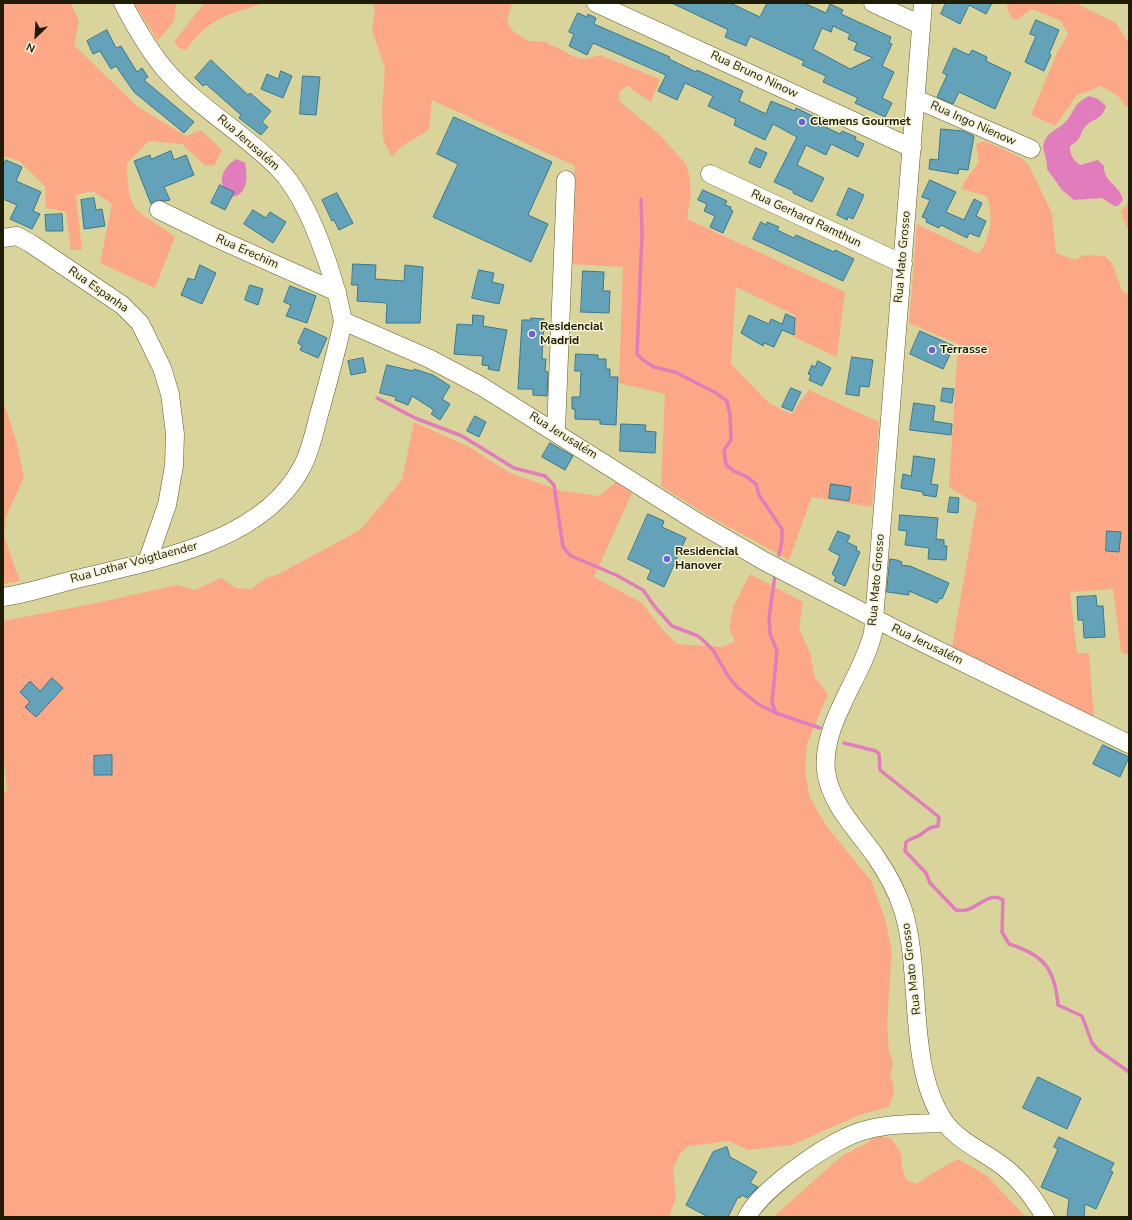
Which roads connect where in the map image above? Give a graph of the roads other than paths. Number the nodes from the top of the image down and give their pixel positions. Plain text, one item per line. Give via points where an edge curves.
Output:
1 (123, 3) edge
2 (596, 3) edge
3 (873, 3) edge
4 (923, 3) edge
5 (921, 25) junction
6 (916, 99) junction
7 (912, 148) junction
8 (1030, 149) dead end
9 (710, 174) dead end
10 (566, 180) dead end
11 (159, 210) dead end
12 (3, 238) edge
13 (903, 264) junction
14 (337, 292) junction
15 (343, 321) junction
16 (556, 431) junction
17 (147, 562) junction
18 (3, 597) edge
19 (874, 618) junction
20 (1129, 744) edge
21 (945, 1123) junction
22 (747, 1217) edge
23 (1045, 1217) edge

1 - 14 street, Rua Jerusalém via 138,32 169,74 280,170 315,230
2 - 7 street, Rua Bruno Ninow
3 - 5 street
4 - 5 street, Rua Mato Grosso
5 - 6 street, Rua Mato Grosso
6 - 7 street, Rua Mato Grosso
6 - 8 street, Rua Ingo Nienow
7 - 13 street, Rua Mato Grosso
9 - 13 street, Rua Gerhard Ramthun
10 - 16 street
11 - 14 street, Rua Erechim
12 - 17 street, Rua Espanha via 17,236 30,243 122,305 140,323 152,345 170,394 175,434 174,466 167,505
13 - 19 street, Rua Mato Grosso
14 - 15 street, Rua Jerusalém
15 - 16 street, Rua Jerusalém via 458,373
15 - 17 street, Rua Lothar Voigtlaender via 313,436 302,466 284,493 260,515 226,534 192,549
16 - 19 street, Rua Jerusalém via 726,540
17 - 18 street, Rua Lothar Voigtlaender
19 - 20 street, Rua Jerusalém
19 - 21 street, Rua Mato Grosso via 870,645 833,728 826,753 826,771 830,790 887,875 903,908 910,941 923,1065 930,1091
21 - 22 street via 881,1127 855,1133 793,1170 764,1196
21 - 23 street via 1013,1174 1024,1185

